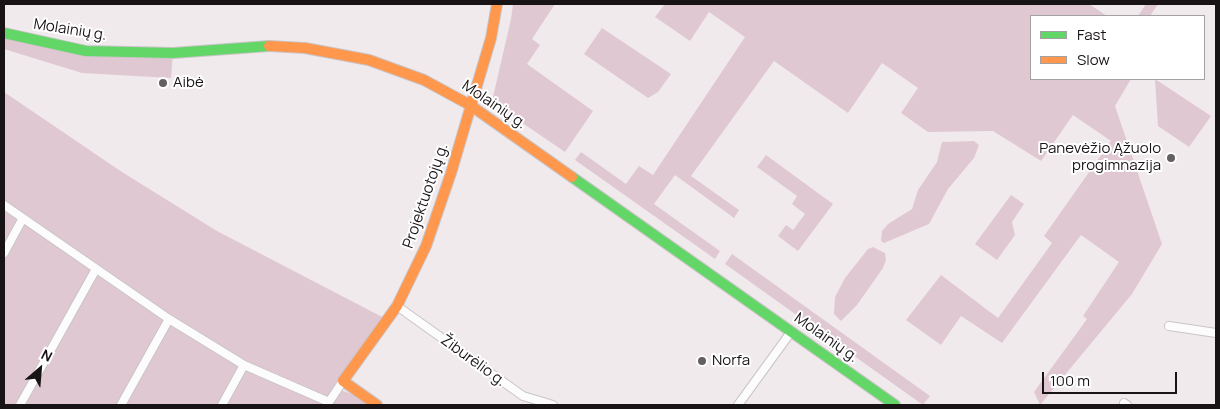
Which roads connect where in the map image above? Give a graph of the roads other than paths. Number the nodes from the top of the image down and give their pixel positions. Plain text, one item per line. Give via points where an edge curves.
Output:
1 (497, 4) edge
2 (4, 33) edge
3 (470, 104) junction
4 (4, 205) edge
5 (23, 218) junction
6 (4, 253) edge
7 (96, 269) junction
8 (397, 306) junction
9 (169, 319) junction
10 (1169, 326) dead end
11 (790, 332) junction
12 (1216, 333) edge
13 (244, 365) junction
14 (343, 381) junction
15 (328, 404) edge
16 (892, 404) edge
17 (20, 405) edge
18 (121, 405) edge
19 (222, 405) edge
20 (377, 405) edge
21 (553, 405) edge
22 (738, 405) edge

1 - 3 street, Projektuotojų g. via 491,38
2 - 3 street, Molainių g. via 86,51 203,53 275,46 324,50 397,69
3 - 8 street, Projektuotojų g. via 451,174 426,246
3 - 11 street, Molainių g.
4 - 5 street
5 - 6 street
5 - 7 street
7 - 9 street
7 - 17 street
8 - 14 street, Projektuotojų g.
8 - 21 street, Žiburėlio g. via 523,396
9 - 13 street
9 - 18 street
10 - 12 street
11 - 16 street, Molainių g.
11 - 22 street
13 - 15 street
13 - 19 street
14 - 15 street
14 - 20 street

